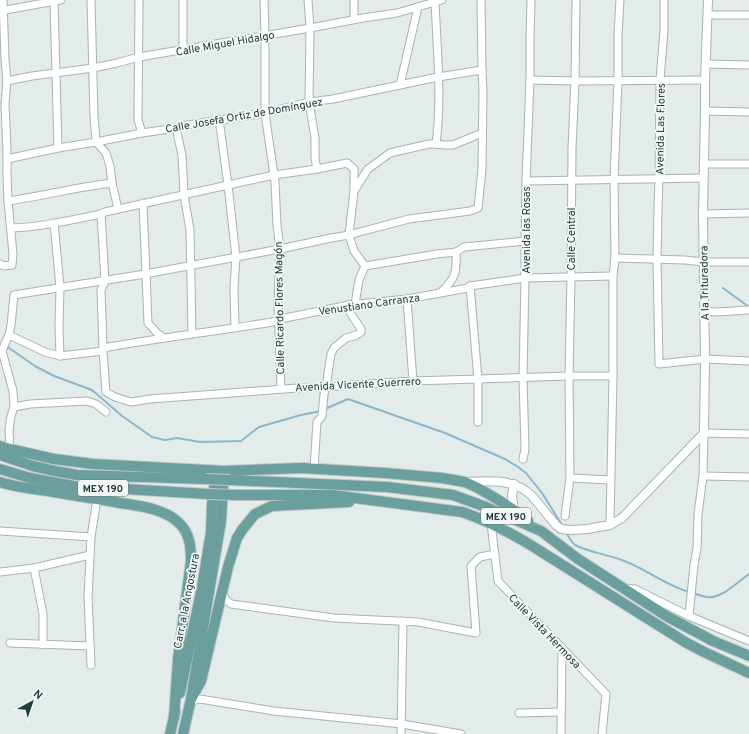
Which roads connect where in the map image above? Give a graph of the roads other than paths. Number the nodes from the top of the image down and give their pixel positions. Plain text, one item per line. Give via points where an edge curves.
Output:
1 (2, 0) edge
2 (91, 0) edge
3 (140, 0) edge
4 (182, 0) edge
5 (264, 0) edge
6 (308, 0) edge
7 (354, 0) edge
8 (481, 0) edge
9 (530, 0) edge
10 (576, 0) edge
11 (620, 0) edge
12 (664, 0) edge
13 (708, 0) edge
14 (58, 1) edge
15 (438, 1) edge
16 (418, 8) junction
17 (1, 11) edge
18 (708, 15) junction
19 (749, 15) edge
20 (354, 19) junction
21 (310, 28) junction
22 (265, 35) junction
23 (183, 50) junction
24 (138, 57) junction
25 (2, 59) edge
26 (706, 64) junction
27 (749, 65) edge
28 (93, 68) junction
29 (482, 70) junction
30 (56, 72) junction
31 (438, 77) junction
32 (530, 80) junction
33 (618, 80) junction
34 (660, 80) junction
35 (705, 80) junction
36 (7, 81) junction
37 (575, 81) junction
38 (400, 85) junction
39 (310, 102) junction
40 (3, 105) edge
41 (705, 111) junction
42 (749, 112) edge
43 (265, 113) junction
44 (219, 120) junction
45 (176, 128) junction
46 (3, 131) edge
47 (142, 132) junction
48 (482, 133) junction
49 (96, 142) junction
50 (436, 144) junction
51 (58, 148) junction
52 (7, 159) junction
53 (704, 164) junction
54 (749, 164) edge
55 (317, 170) junction
56 (274, 175) junction
57 (3, 176) edge
58 (659, 178) junction
59 (703, 178) junction
60 (614, 179) junction
61 (572, 180) junction
62 (526, 181) junction
63 (112, 183) junction
64 (228, 185) junction
65 (354, 191) junction
66 (184, 195) junction
67 (8, 201) junction
68 (143, 203) junction
69 (118, 209) junction
70 (749, 213) edge
71 (101, 214) junction
72 (703, 214) junction
73 (54, 223) junction
74 (11, 228) junction
75 (349, 235) junction
76 (525, 241) junction
77 (280, 249) junction
78 (456, 252) junction
79 (236, 257) junction
80 (615, 258) junction
81 (657, 259) junction
82 (704, 262) junction
83 (749, 262) edge
84 (0, 264) edge
85 (190, 265) junction
86 (365, 266) junction
87 (146, 274) junction
88 (613, 276) junction
89 (571, 277) junction
90 (525, 278) junction
91 (453, 279) junction
92 (105, 281) junction
93 (470, 286) junction
94 (60, 287) junction
95 (461, 289) junction
96 (441, 292) junction
97 (407, 299) junction
98 (352, 304) junction
99 (749, 310) edge
100 (704, 311) junction
101 (278, 321) junction
102 (236, 328) junction
103 (192, 334) junction
104 (9, 335) junction
105 (164, 338) junction
106 (103, 349) junction
107 (60, 356) junction
108 (705, 359) junction
109 (749, 361) edge
110 (569, 376) junction
111 (613, 376) junction
112 (523, 378) junction
113 (478, 379) junction
114 (413, 380) junction
115 (326, 387) junction
116 (281, 389) junction
117 (14, 407) junction
118 (106, 412) dead end
119 (478, 422) dead end
120 (704, 433) junction
121 (749, 434) edge
122 (5, 447) edge
123 (0, 456) edge
124 (523, 459) dead end
125 (0, 468) edge
126 (314, 469) junction
127 (220, 470) junction
128 (703, 476) junction
129 (749, 477) edge
130 (570, 478) junction
131 (610, 480) junction
132 (0, 482) edge
133 (465, 482) junction
134 (514, 484) junction
135 (97, 499) junction
136 (370, 500) junction
137 (514, 510) junction
138 (565, 516) dead end
139 (491, 523) junction
140 (610, 525) junction
141 (0, 531) edge
142 (541, 531) junction
143 (91, 537) junction
144 (495, 554) junction
145 (90, 555) junction
146 (34, 568) junction
147 (0, 572) edge
148 (622, 588) junction
149 (222, 592) junction
150 (231, 604) junction
151 (217, 612) junction
152 (689, 616) junction
153 (403, 621) junction
154 (749, 641) edge
155 (10, 643) dead end
156 (43, 644) junction
157 (90, 646) junction
158 (562, 648) junction
159 (749, 656) edge
160 (91, 665) dead end
161 (749, 673) edge
162 (191, 700) junction
163 (561, 712) junction
164 (519, 713) dead end
165 (174, 718) junction
166 (402, 724) junction
167 (170, 734) edge
168 (183, 734) edge
169 (401, 734) edge
170 (461, 734) edge
171 (561, 734) edge
172 (602, 734) edge

1 - 17 street
2 - 28 street
3 - 24 street
4 - 23 street
5 - 22 street, Calle Ricardo Flores Magón
6 - 21 street
7 - 20 street
8 - 29 street
9 - 32 street, Avenida las Rosas
10 - 37 street, Calle Central
11 - 33 street
12 - 34 street, Avenida Las Flores
13 - 18 street, A la Trituradora
14 - 17 street
14 - 30 street
15 - 16 street, Calle Miguel Hidalgo
15 - 31 street
16 - 20 street, Calle Miguel Hidalgo
16 - 38 street
17 - 25 street
18 - 19 street
18 - 26 street, A la Trituradora
20 - 21 street, Calle Miguel Hidalgo
21 - 22 street, Calle Miguel Hidalgo
21 - 39 street
22 - 23 street, Calle Miguel Hidalgo
22 - 43 street, Calle Ricardo Flores Magón
23 - 24 street, Calle Miguel Hidalgo
24 - 28 street, Calle Miguel Hidalgo
24 - 47 street via 138,120
25 - 36 street
26 - 27 street
26 - 35 street, A la Trituradora
28 - 30 street, Calle Miguel Hidalgo
28 - 49 street
29 - 31 street, Calle Josefa Ortiz de Domínguez
29 - 48 street
30 - 36 street, Calle Miguel Hidalgo
30 - 51 street
31 - 38 street, Calle Josefa Ortiz de Domínguez
31 - 50 street
32 - 37 street
32 - 62 street, Avenida las Rosas
33 - 34 street
33 - 37 street
33 - 60 street
34 - 35 street
34 - 58 street, Avenida Las Flores
35 - 41 street, A la Trituradora
36 - 40 street
37 - 61 street, Calle Central
38 - 39 street, Calle Josefa Ortiz de Domínguez
39 - 43 street, Calle Josefa Ortiz de Domínguez
39 - 55 street
40 - 46 street
41 - 42 street
41 - 53 street, A la Trituradora
43 - 44 street, Calle Josefa Ortiz de Domínguez
43 - 56 street, Calle Ricardo Flores Magón
44 - 45 street, Calle Josefa Ortiz de Domínguez
44 - 64 street
45 - 47 street, Calle Josefa Ortiz de Domínguez
45 - 66 street via 182,156
46 - 52 street
47 - 49 street, Calle Josefa Ortiz de Domínguez
48 - 50 street via 453,145
48 - 75 street via 478,208 409,219
49 - 51 street, Calle Josefa Ortiz de Domínguez
49 - 63 street via 106,153
50 - 65 street via 390,153 368,169
51 - 52 street, Calle Josefa Ortiz de Domínguez
52 - 57 street
53 - 54 street
53 - 59 street, A la Trituradora
55 - 56 street
55 - 65 street via 347,163 354,169
56 - 64 street
56 - 77 street, Calle Ricardo Flores Magón
57 - 67 street
58 - 59 street
58 - 60 street
58 - 81 street, Avenida Las Flores
59 - 72 street, A la Trituradora
60 - 61 street
60 - 80 street
61 - 62 street
61 - 89 street, Calle Central
62 - 76 street, Avenida las Rosas
63 - 67 street
63 - 69 street
64 - 66 street
64 - 79 street
65 - 75 street
66 - 68 street
66 - 85 street via 190,230
67 - 74 street
68 - 69 street
68 - 87 street
69 - 71 street
70 - 72 street
71 - 73 street
71 - 92 street
72 - 82 street, A la Trituradora
73 - 74 street
73 - 94 street
74 - 84 street via 12,265
75 - 77 street
75 - 86 street via 354,251
76 - 78 street via 464,247
76 - 90 street, Avenida las Rosas
77 - 79 street
77 - 101 street, Calle Ricardo Flores Magón
78 - 86 street
78 - 91 street via 457,268
79 - 85 street
79 - 102 street
80 - 81 street
80 - 88 street
81 - 82 street
81 - 108 street, Avenida Las Flores via 659,364
82 - 83 street
82 - 100 street, A la Trituradora
85 - 87 street
85 - 103 street
86 - 98 street
87 - 92 street
87 - 105 street via 148,323
88 - 89 street, Venustiano Carranza
88 - 111 street
89 - 90 street, Venustiano Carranza
89 - 110 street, Calle Central
90 - 93 street, Venustiano Carranza
90 - 112 street, Avenida las Rosas
91 - 95 street
91 - 96 street
92 - 94 street
92 - 106 street via 101,290
93 - 95 street, Venustiano Carranza
93 - 113 street
94 - 104 street via 14,295
94 - 107 street
95 - 96 street, Venustiano Carranza
96 - 97 street, Venustiano Carranza
97 - 98 street, Venustiano Carranza
97 - 114 street
98 - 101 street, Venustiano Carranza
98 - 115 street via 351,314 361,332 346,338 334,348
99 - 100 street
100 - 108 street, A la Trituradora
101 - 102 street, Venustiano Carranza
101 - 116 street, Calle Ricardo Flores Magón
102 - 103 street, Venustiano Carranza
103 - 105 street, Venustiano Carranza
104 - 107 street via 45,352
104 - 117 street via 2,351 13,391
105 - 106 street, Venustiano Carranza
106 - 107 street, Venustiano Carranza
106 - 116 street, Avenida Vicente Guerrero via 106,392 131,402
108 - 109 street
108 - 120 street, A la Trituradora
110 - 111 street, Avenida Vicente Guerrero
110 - 112 street, Avenida Vicente Guerrero
110 - 130 street, Calle Central
111 - 131 street
112 - 113 street, Avenida Vicente Guerrero
112 - 124 street, Avenida las Rosas
113 - 114 street, Avenida Vicente Guerrero
113 - 119 street
114 - 115 street, Avenida Vicente Guerrero
115 - 116 street, Avenida Vicente Guerrero
115 - 126 street via 322,416 317,422
117 - 118 street via 87,402 96,404
117 - 122 street
120 - 121 street
120 - 128 street
120 - 140 street via 622,518
122 - 127 main road via 75,462
123 - 142 main road, MEX 190, bridge via 78,475 388,487 453,495 486,506
125 - 136 main road, MEX 190, bridge via 30,478 74,486 236,495 332,495
126 - 127 main road
126 - 133 main road via 385,473
127 - 162 main road, Carr. a la Angostura via 221,521
127 - 165 main road, Carr. a la Angostura via 212,504 211,532 202,587
128 - 129 street
128 - 152 street via 698,514 698,548
130 - 131 street
130 - 138 street, Calle Central
131 - 140 street
132 - 135 main road
133 - 134 street
133 - 137 main road
134 - 137 street
134 - 140 street via 532,496 561,529 587,530
135 - 143 street
135 - 165 main road via 159,511 179,523 188,538 191,561 178,659
136 - 139 main road, MEX 190 via 462,512
136 - 149 main road via 272,506 255,514 237,538
137 - 142 main road
139 - 144 street, Calle Vista Hermosa
139 - 161 main road, MEX 190 via 685,642
141 - 143 street
142 - 148 main road, MEX 190
143 - 145 street
144 - 153 street via 480,557 471,566 476,633
144 - 158 street, Calle Vista Hermosa via 498,581
145 - 146 street
145 - 157 street
146 - 147 street
146 - 156 street via 43,614
148 - 152 street via 635,588
148 - 159 main road, MEX 190 via 693,631
149 - 150 street
149 - 151 main road
150 - 151 street via 222,606
150 - 153 street via 334,618
151 - 162 main road via 200,681
152 - 154 street
153 - 166 street
155 - 156 street
156 - 157 street
157 - 160 street
158 - 163 street
158 - 172 street, Calle Vista Hermosa via 606,694
162 - 166 street via 200,699 274,711
162 - 168 main road, Carr. a la Angostura
163 - 164 street
163 - 171 street
165 - 167 main road, Carr. a la Angostura
166 - 169 street
166 - 170 street

